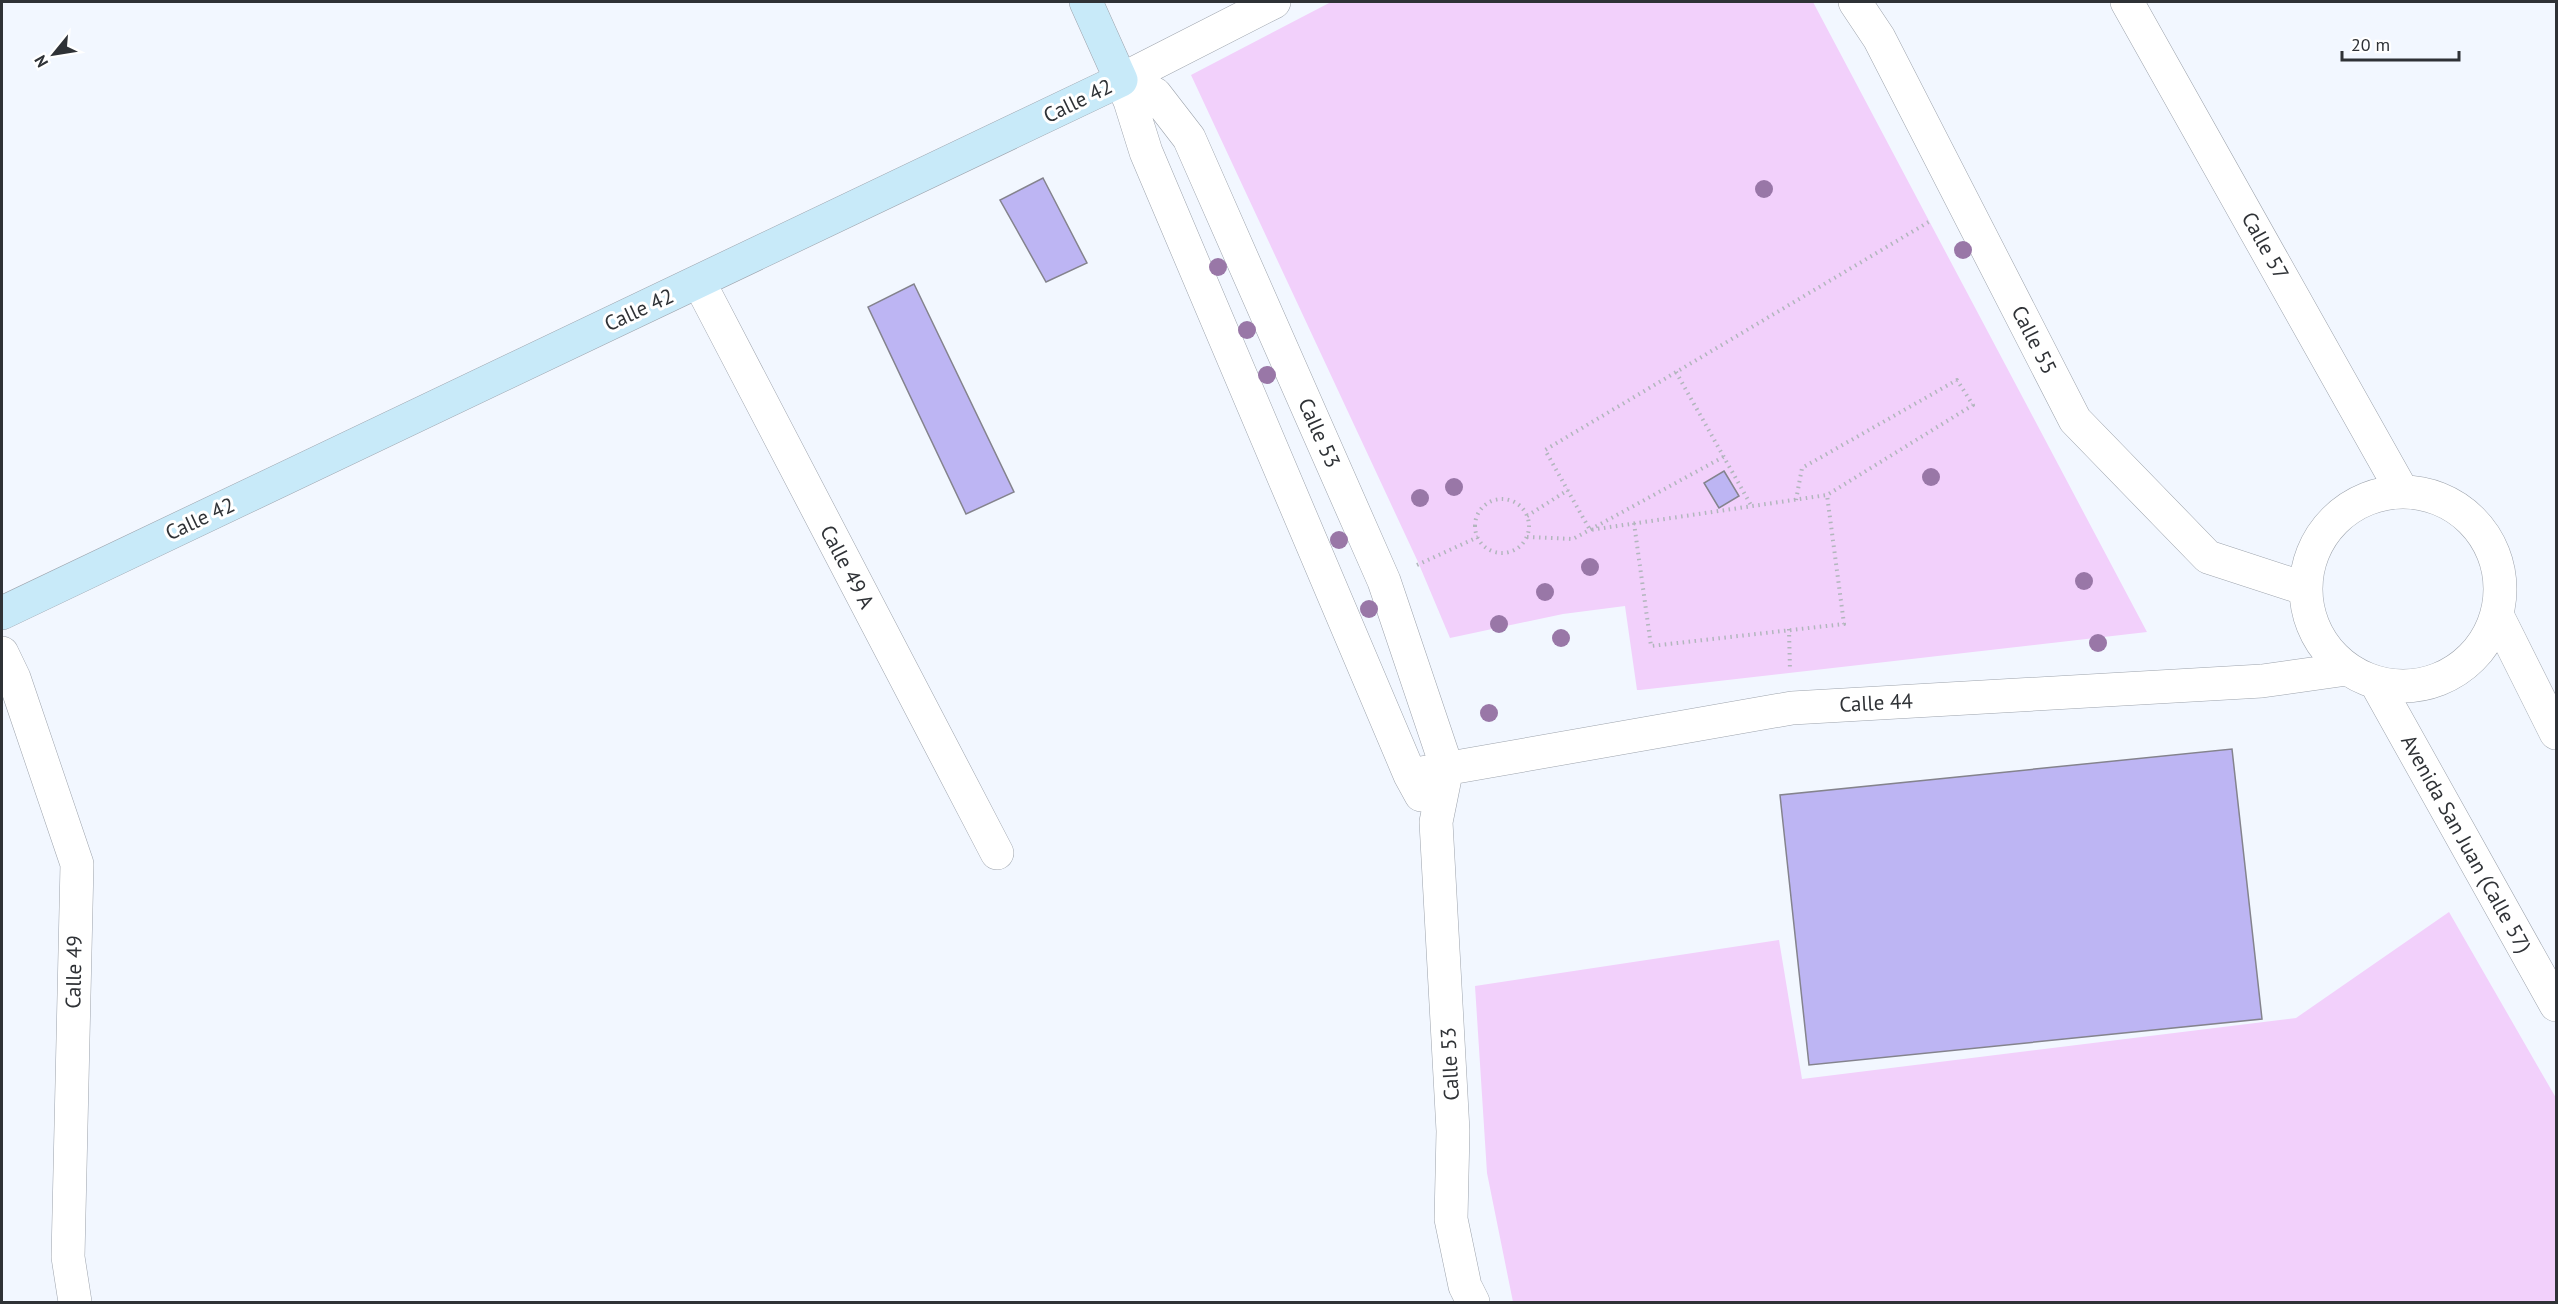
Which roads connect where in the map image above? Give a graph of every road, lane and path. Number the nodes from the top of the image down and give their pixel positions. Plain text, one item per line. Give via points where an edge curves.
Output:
1 (1086, 2) edge
2 (1274, 2) edge
3 (1855, 2) edge
4 (2127, 2) edge
5 (1120, 80) junction
6 (1963, 202) junction
7 (699, 282) junction
8 (1676, 372) junction
9 (1725, 456) junction
10 (1568, 490) junction
11 (2403, 491) junction
12 (1827, 495) junction
13 (1796, 500) junction
14 (1752, 507) junction
15 (1527, 516) junction
16 (1634, 523) junction
17 (1590, 530) junction
18 (1478, 537) junction
19 (1527, 537) junction
20 (1384, 581) junction
21 (2306, 589) junction
22 (2, 613) edge
23 (2498, 615) junction
24 (2, 653) edge
25 (2362, 676) junction
26 (2556, 733) edge
27 (1447, 768) junction
28 (1410, 775) junction
29 (1436, 822) junction
30 (997, 852) dead end
31 (2556, 1005) edge
32 (75, 1302) edge
33 (1473, 1302) edge

1 - 5 main road, Calle 53
2 - 5 street, Calle 42
3 - 6 street, Calle 55 via 1879,38
4 - 11 street, Calle 57
5 - 7 main road, Calle 42
5 - 20 street, Calle 53 via 1155,94 1189,138
5 - 28 street, Calle 53 via 1146,152
6 - 8 path
6 - 21 street, Calle 55 via 2075,420 2208,557
7 - 22 main road, Calle 42
7 - 30 street, Calle 49 A
8 - 9 path
8 - 10 path via 1545,450
9 - 14 path
9 - 17 path
10 - 15 path
10 - 17 path
11 - 21 street via 2373,496 2346,509 2325,531 2310,558
11 - 23 street via 2432,496 2459,509 2480,530 2495,556 2500,585
12 - 13 path
12 - 13 path via 1973,405 1957,380 1802,468
12 - 16 path via 1844,624 1651,646
13 - 14 path
14 - 16 path
15 - 18 path via 1516,503 1492,501 1479,512
15 - 19 path
16 - 17 path
17 - 19 path via 1573,539
18 - 19 path via 1489,550 1507,553
18 - 20 path
20 - 27 street, Calle 53
21 - 25 street via 2311,620 2325,648
23 - 25 street via 2464,665 2437,681 2407,686
23 - 26 street
24 - 32 street, Calle 49 via 77,864 68,1257
25 - 27 street, Calle 44 via 1792,708
25 - 31 street, Avenida San Juan (Calle 57)
27 - 28 street, Calle 44
27 - 29 street, Calle 53
28 - 29 street, Calle 53
29 - 33 street, Calle 53 via 1453,1131 1451,1219

